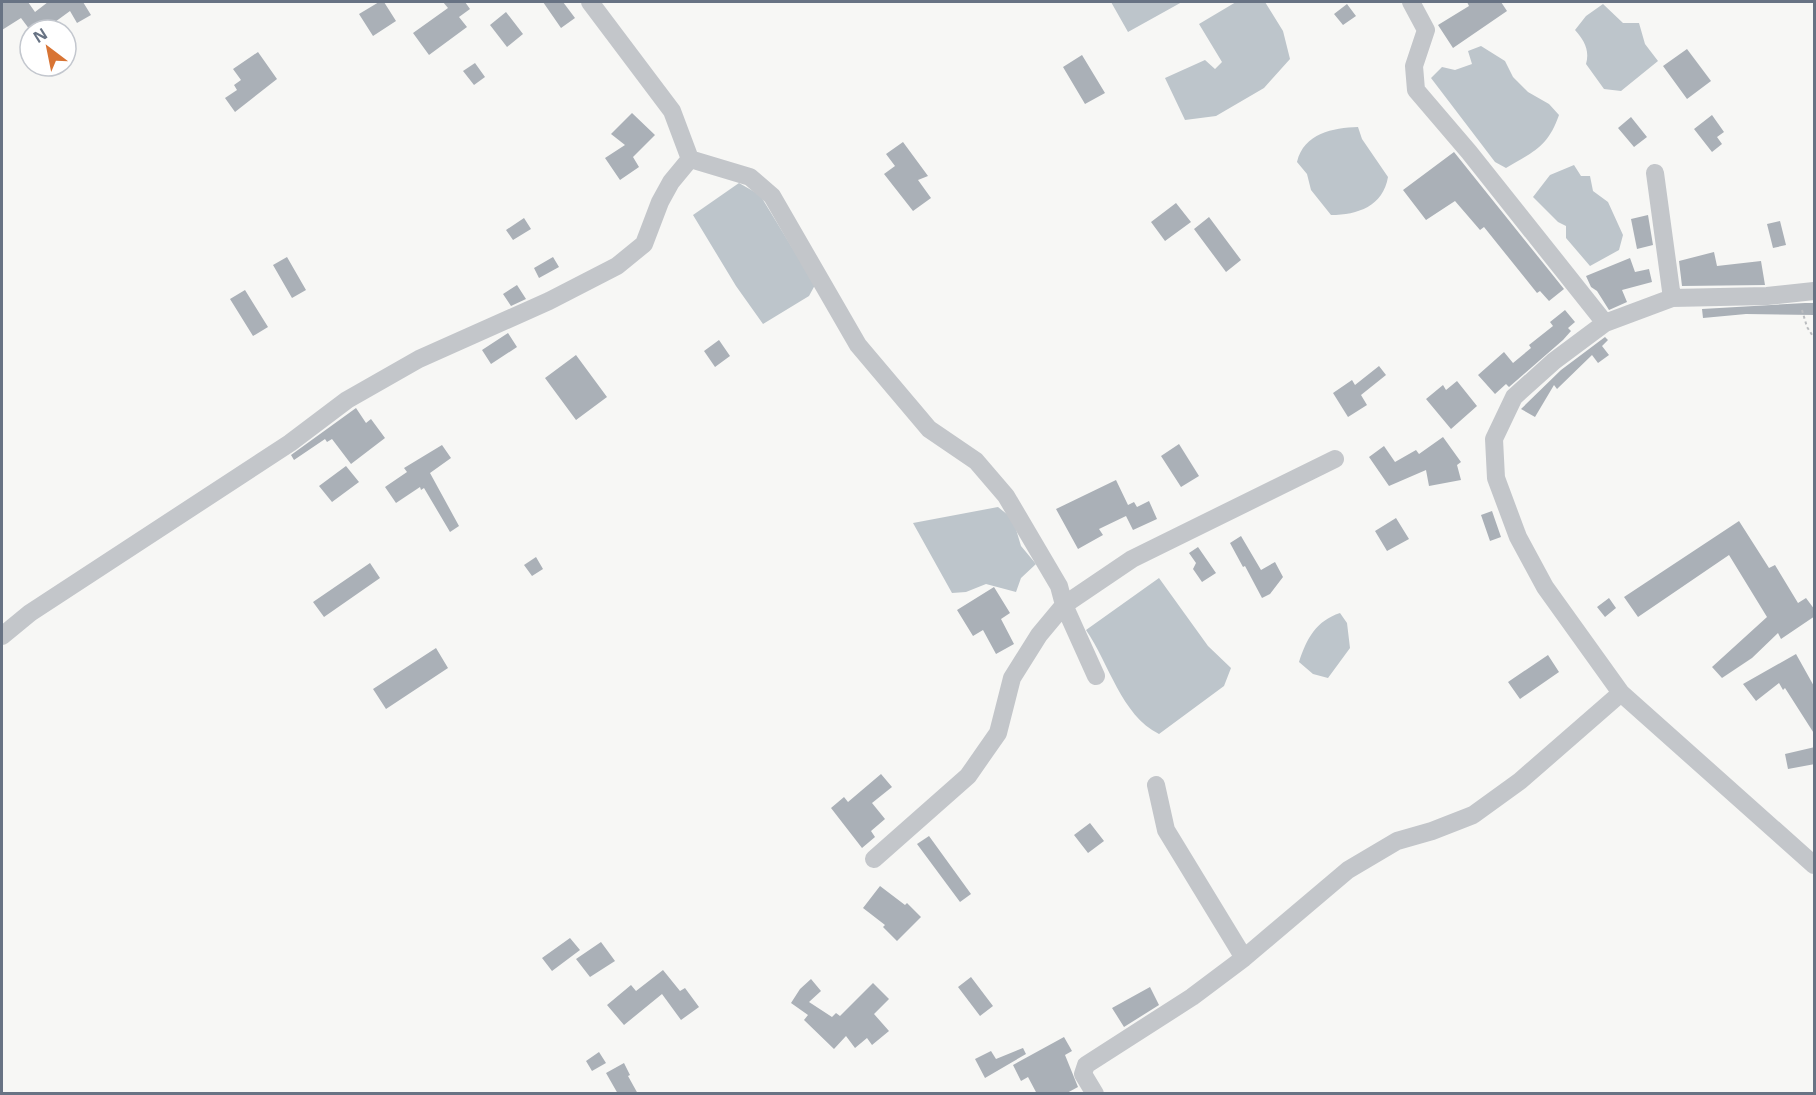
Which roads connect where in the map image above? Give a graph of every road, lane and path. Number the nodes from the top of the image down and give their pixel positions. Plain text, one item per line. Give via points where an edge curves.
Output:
1 (590, 2) edge
2 (1411, 2) edge
3 (690, 159) junction
4 (1655, 173) dead end
5 (1815, 291) edge
6 (1796, 293) junction
7 (1672, 298) junction
8 (1605, 323) junction
9 (1815, 338) edge
10 (1335, 459) dead end
11 (1064, 605) junction
12 (2, 636) edge
13 (1096, 676) dead end
14 (1621, 693) junction
15 (1156, 784) dead end
16 (874, 860) dead end
17 (1815, 865) edge
18 (1244, 958) junction
19 (1095, 1094) edge

1 - 3 street via 672,111
2 - 8 street via 1426,30 1414,66 1416,90
3 - 11 street via 750,177 772,196 858,345 929,429 976,461 1006,496 1059,586
3 - 12 street via 660,202 644,244 617,266 419,359 347,400 290,443 30,613
4 - 7 street
5 - 6 street
6 - 7 street
6 - 9 path via 1807,327
7 - 8 street
8 - 14 street via 1554,361 1514,398 1494,438 1496,478 1518,537 1545,587
10 - 11 street via 1132,559
11 - 13 street
11 - 16 street via 1012,678 998,733 968,776
14 - 17 street
14 - 18 street via 1520,781 1473,815 1397,841 1348,870
15 - 18 street via 1166,830
18 - 19 street via 1192,998 1086,1065 1083,1074

